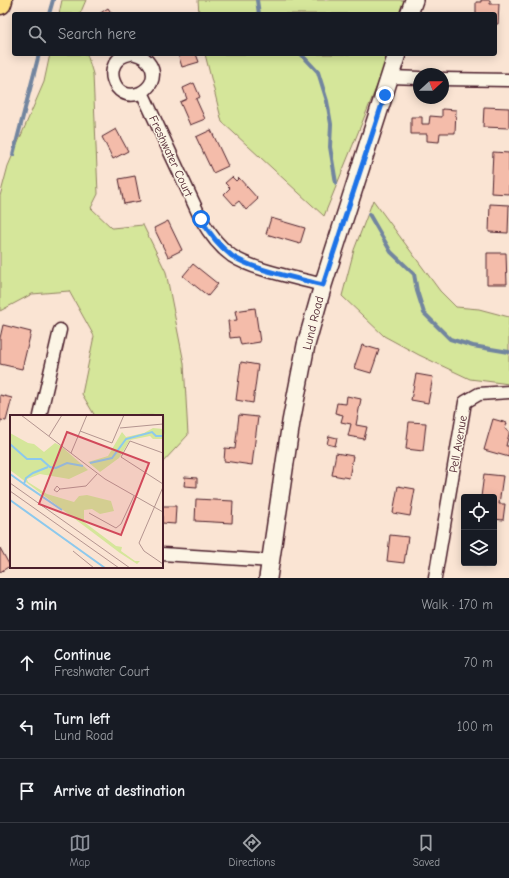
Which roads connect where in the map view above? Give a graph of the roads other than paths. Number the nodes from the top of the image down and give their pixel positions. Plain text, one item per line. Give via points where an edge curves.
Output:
1 (1, 0) edge
2 (414, 0) edge
3 (0, 3) edge
4 (410, 12) edge
5 (122, 56) edge
6 (141, 56) edge
7 (396, 56) edge
8 (391, 77) junction
9 (413, 78) edge
10 (449, 79) edge
11 (509, 80) edge
12 (142, 92) junction
13 (323, 285) junction
14 (60, 330) dead end
15 (509, 392) edge
16 (40, 415) edge
17 (163, 554) edge
18 (271, 561) junction
19 (268, 578) edge
20 (435, 578) edge

1 - 3 highway
2 - 4 street
5 - 12 street via 112,70 112,78 118,89 134,95
6 - 12 street via 152,69 151,82
7 - 8 street, Lund Road
8 - 9 street
8 - 13 street, Lund Road
10 - 11 street
12 - 13 street, Freshwater Court via 201,219 220,246 247,263
13 - 18 street, Lund Road via 306,345 291,422
14 - 16 street
15 - 20 street, Pell Avenue via 479,394 465,402
17 - 18 street
18 - 19 street, Lund Road

